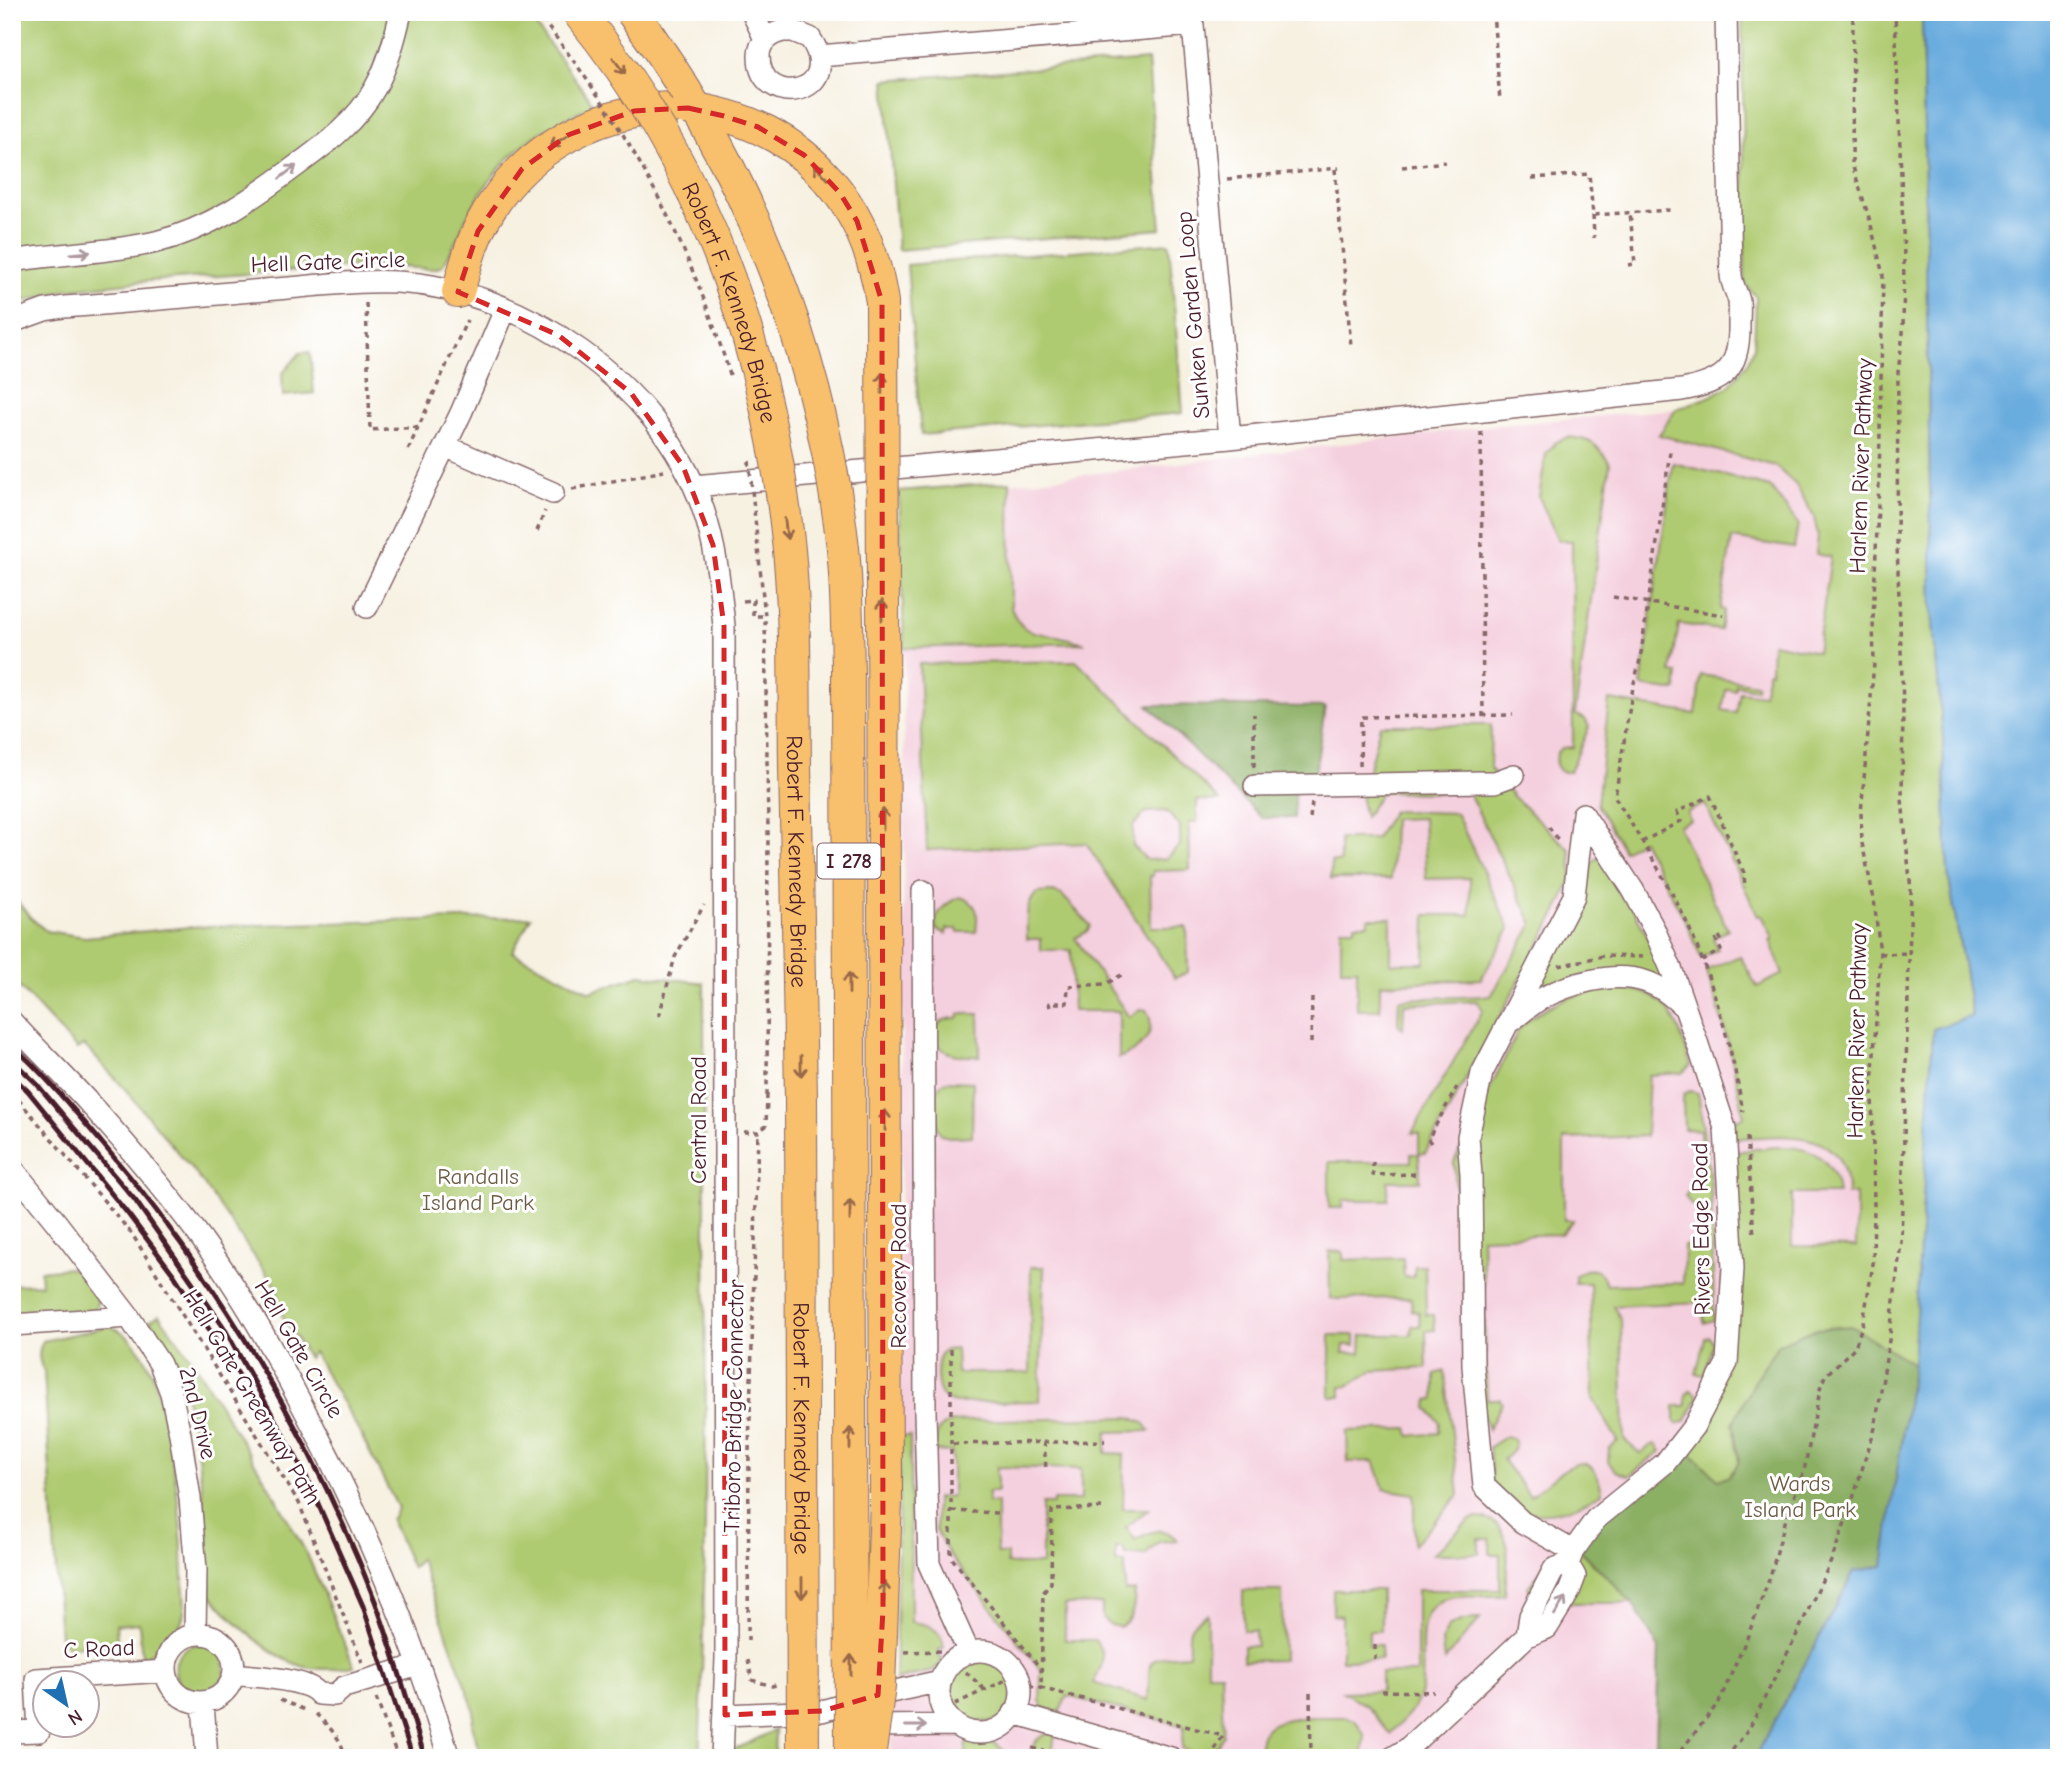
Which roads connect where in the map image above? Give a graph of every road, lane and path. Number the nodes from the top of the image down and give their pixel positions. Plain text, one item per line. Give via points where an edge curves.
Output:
1 (401, 12) edge
2 (536, 12) edge
3 (578, 12) edge
4 (632, 12) edge
5 (752, 12) edge
6 (1493, 12) edge
7 (1726, 12) edge
8 (1853, 12) edge
9 (1895, 12) edge
10 (765, 39) junction
11 (819, 56) junction
12 (1500, 101) dead end
13 (1445, 162) dead end
14 (1402, 167) dead end
15 (1532, 178) dead end
16 (1207, 181) junction
17 (1670, 210) dead end
18 (1630, 213) junction
19 (1594, 215) junction
20 (1594, 238) dead end
21 (12, 261) edge
22 (1628, 265) dead end
23 (366, 303) dead end
24 (463, 306) junction
25 (505, 310) junction
26 (12, 322) edge
27 (1351, 346) dead end
28 (732, 382) dead end
29 (1481, 410) junction
30 (419, 427) junction
31 (1230, 438) junction
32 (445, 446) junction
33 (408, 450) dead end
34 (1670, 452) dead end
35 (749, 458) dead end
36 (683, 466) junction
37 (694, 486) junction
38 (553, 493) joint
39 (1613, 597) dead end
40 (743, 601) dead end
41 (1648, 603) junction
42 (367, 607) dead end
43 (1723, 615) dead end
44 (765, 616) junction
45 (1254, 714) dead end
46 (1513, 715) dead end
47 (1483, 717) junction
48 (1360, 767) dead end
49 (1514, 775) dead end
50 (1254, 778) joint
51 (1313, 785) junction
52 (1615, 797) dead end
53 (1310, 818) dead end
54 (1722, 823) junction
55 (1716, 826) dead end
56 (1642, 842) dead end
57 (1745, 888) dead end
58 (923, 891) dead end
59 (707, 901) dead end
60 (1724, 945) dead end
61 (1911, 953) junction
62 (1880, 954) junction
63 (1702, 961) dead end
64 (1125, 972) dead end
65 (1312, 998) dead end
66 (1049, 1007) dead end
67 (1685, 1008) junction
68 (659, 1016) dead end
69 (12, 1022) edge
70 (1508, 1023) junction
71 (1311, 1043) dead end
72 (12, 1092) edge
73 (725, 1132) junction
74 (758, 1132) junction
75 (1373, 1162) dead end
76 (12, 1168) edge
77 (1420, 1174) dead end
78 (129, 1317) junction
79 (12, 1325) edge
80 (951, 1349) dead end
81 (1105, 1441) dead end
82 (1044, 1442) junction
83 (952, 1444) junction
84 (1046, 1469) dead end
85 (1101, 1508) dead end
86 (952, 1511) junction
87 (997, 1513) dead end
88 (1570, 1558) junction
89 (195, 1634) junction
90 (1375, 1645) dead end
91 (969, 1653) junction
92 (1375, 1659) dead end
93 (419, 1665) junction
94 (1041, 1670) junction
95 (166, 1671) junction
96 (234, 1674) junction
97 (369, 1679) junction
98 (752, 1680) dead end
99 (941, 1681) junction
100 (1019, 1684) junction
101 (1041, 1688) junction
102 (1381, 1691) dead end
103 (1434, 1692) dead end
104 (1310, 1693) dead end
105 (203, 1703) junction
106 (942, 1707) junction
107 (822, 1711) junction
108 (1014, 1713) junction
109 (725, 1715) junction
110 (956, 1726) junction
111 (12, 1732) edge
112 (1032, 1748) dead end
113 (207, 1758) edge
114 (398, 1758) edge
115 (449, 1758) edge
116 (722, 1758) edge
117 (803, 1758) edge
118 (851, 1758) edge
119 (869, 1758) edge
120 (1068, 1758) edge
121 (1171, 1758) edge
122 (1210, 1758) edge
123 (1311, 1758) edge
124 (1392, 1758) edge
125 (1675, 1758) edge
126 (1726, 1758) edge

21 -> 1 street via 159,242 206,225 246,203 327,144 363,107 386,64
2 - 28 path, bridge via 604,102 642,164 678,235
3 -> 117 highway, Robert F. Kennedy Bridge / I 278, bridge via 659,128 713,233 748,336 782,492 793,605 800,949
118 -> 4 highway, Robert F. Kennedy Bridge / I 278, bridge via 849,683 840,527 811,382 766,247 728,164
5 - 10 street
6 - 12 path
7 - 29 street via 1731,275 1739,300 1740,334 1738,352 1727,372 1708,385 1682,390
8 - 62 path, Harlem River Pathway via 1852,164 1883,275 1874,663 1861,813
9 - 61 path via 1904,257 1897,545 1902,799 1912,891
10 - 11 street via 783,31 802,34 810,38
10 - 11 street via 760,65 769,81 783,90 809,86 818,73
11 - 16 street, Sunken Garden Loop via 1193,25
13 - 14 path
15 - 19 path via 1589,174
16 - 27 path via 1337,169
16 - 31 street, Sunken Garden Loop
17 - 18 path
18 - 19 path
18 - 22 path via 1635,264
19 - 20 path
23 - 30 path via 370,430
24 - 25 street, Hell Gate Circle
24 - 26 street, Hell Gate Circle via 398,282 340,283 64,307
24 - 30 path
119 -> 24 highway, bridge via 880,1674 886,1500 882,302 871,251 840,193 790,145 758,127 707,111 634,111 568,135 538,155 507,186 473,243
25 - 32 street
25 - 36 street, Hell Gate Circle via 558,335 607,369 652,418
29 - 31 street
29 - 47 path
30 - 33 path
31 - 37 street, Sunken Garden Loop
32 - 38 street
32 - 42 street
34 - 41 path
35 - 44 path, bridge
36 - 37 street, Hell Gate Circle
36 - 38 path
37 - 73 street, Central Road via 713,545 724,626
39 - 41 path
40 - 44 path via 752,600 753,616
41 - 43 path
41 - 52 path
44 - 74 path, Triboro Bridge Connector, bridge via 767,1096 766,1126
45 - 50 path
46 - 47 path
47 - 48 path via 1361,717
49 - 51 street via 1495,782
50 - 51 street
51 - 53 path
54 - 55 path
54 - 56 path via 1710,796 1677,812 1681,821
54 - 57 path via 1745,873
58 - 91 street, Recovery Road via 929,1564
59 - 68 path via 675,957
60 - 63 path via 1719,936 1715,938 1721,950
61 - 62 path
61 - 126 path via 1901,1242 1875,1428 1832,1559 1749,1729
62 - 125 path, Harlem River Pathway via 1872,1087 1873,1264 1863,1323 1854,1346 1821,1385 1804,1471 1770,1577 1727,1687
64 - 66 path via 1106,984 1068,986 1068,1003 1049,1003
65 - 71 path
67 - 70 street via 1644,981 1609,978 1564,989
67 - 70 street, Rivers Edge Road via 1643,909 1583,814 1574,896
67 - 88 street, Rivers Edge Road via 1725,1128 1733,1268 1727,1363 1694,1426 1665,1463 1597,1519
69 - 93 street, Hell Gate Circle via 144,1166 244,1303 337,1469
70 - 88 street via 1482,1073 1468,1137 1473,1366 1484,1486
72 - 97 path, Hell Gate Greenway Path via 132,1234 299,1503
73 - 74 path
73 - 109 street, Central Road
74 - 98 path, Triboro Bridge Connector via 749,1452 748,1664
75 - 77 path via 1373,1175
76 - 78 street, 2nd Drive
78 - 79 street
78 - 89 street, 2nd Drive via 160,1364 180,1434 197,1570
80 - 83 path
81 - 82 path
82 - 83 path
82 - 84 path
83 - 86 path
85 - 94 path via 1052,1510 1051,1583 1043,1593
86 - 87 path
86 - 94 path via 951,1557
88 - 124 street via 1575,1576 1546,1628 1527,1636
89 - 95 street via 176,1644
89 - 96 street via 225,1644
90 - 92 path
91 - 99 street via 950,1664
91 - 100 street via 1000,1657 1011,1665
93 - 97 street
93 - 115 street, Hell Gate Circle
94 - 101 path
95 - 105 street via 180,1697
95 - 111 street, C Road via 36,1679 39,1731
96 - 97 street via 335,1695
96 - 105 street via 224,1693
97 - 114 path, Hell Gate Greenway Path
99 - 106 street
99 - 107 street
100 - 101 path
100 - 106 path via 1004,1681
100 - 108 street
101 - 122 path via 1223,1736
102 - 103 path
104 - 123 path
105 - 113 street
106 - 110 street
107 - 109 street
107 -> 110 street via 876,1726
108 - 110 street via 991,1731 978,1733
108 - 121 street
109 - 116 street, Central Road
112 - 120 path

